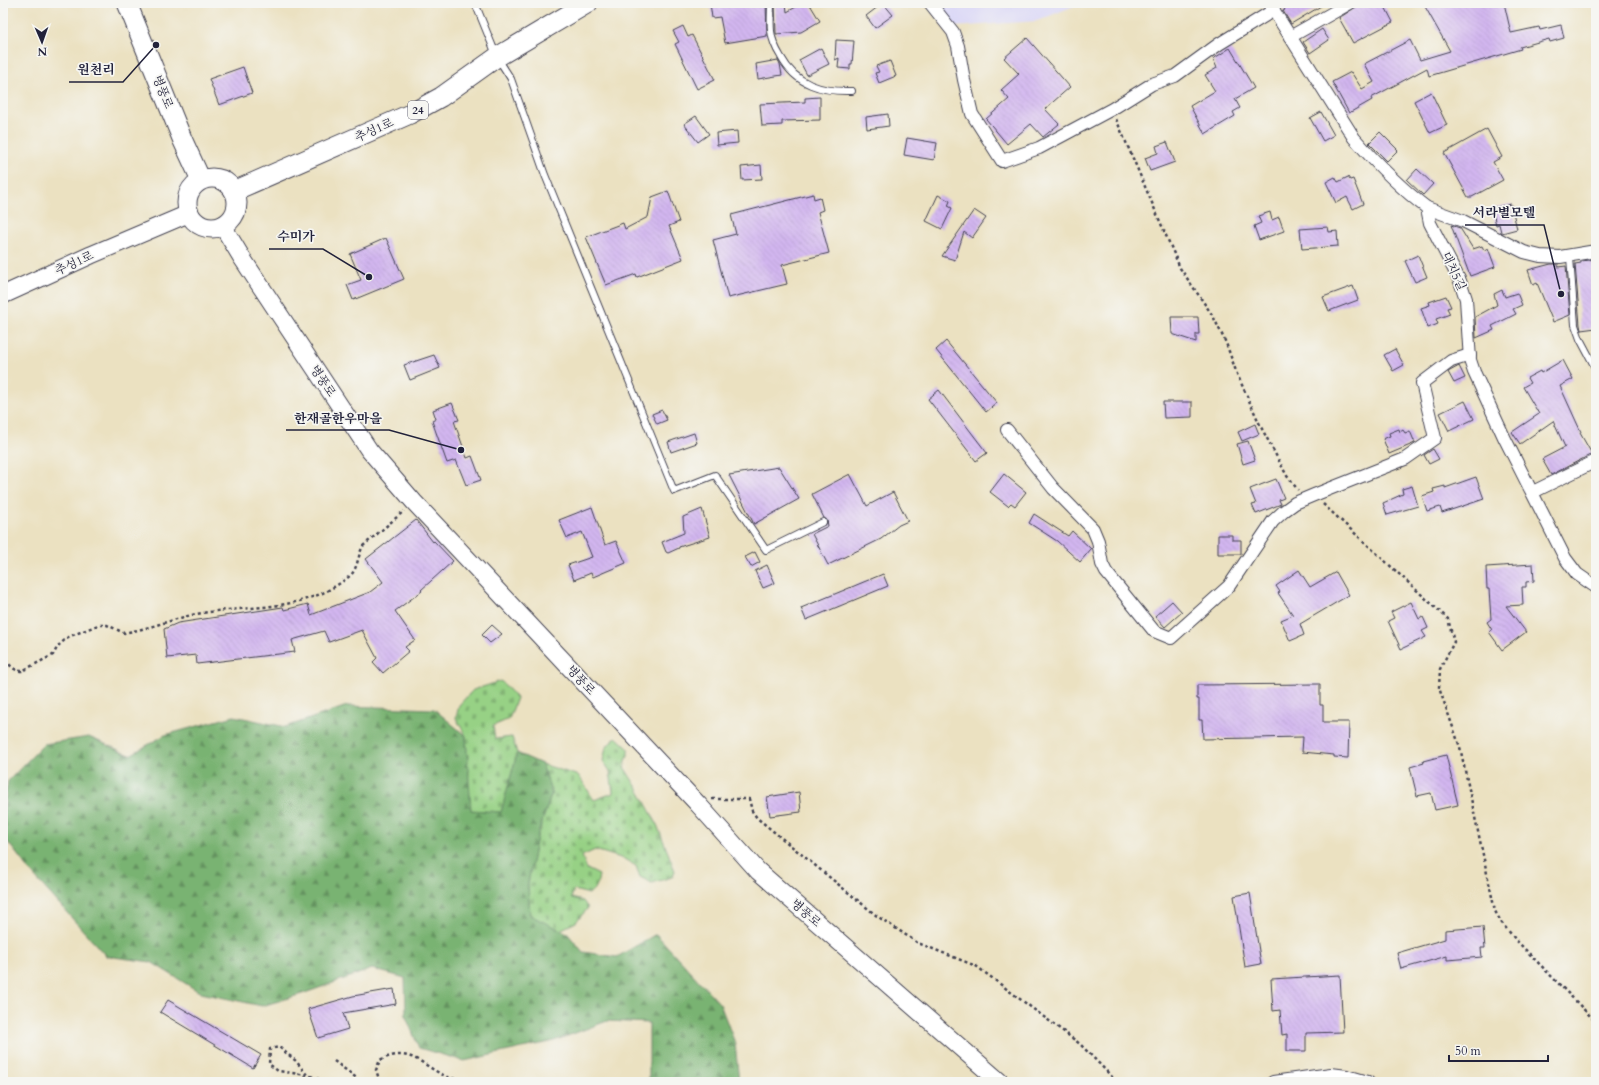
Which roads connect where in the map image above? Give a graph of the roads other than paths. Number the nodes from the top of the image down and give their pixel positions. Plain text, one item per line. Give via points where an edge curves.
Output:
1 (127, 3) edge
2 (475, 3) edge
3 (588, 3) edge
4 (771, 3) edge
5 (930, 3) edge
6 (1350, 3) edge
7 (1271, 6) edge
8 (1290, 37) junction
9 (497, 57) junction
10 (852, 91) dead end
11 (201, 180) junction
12 (234, 191) junction
13 (1427, 208) junction
14 (190, 213) junction
15 (222, 225) junction
16 (1596, 251) edge
17 (1570, 257) junction
18 (3, 295) edge
19 (1470, 355) junction
20 (1596, 369) edge
21 (1007, 430) dead end
22 (1596, 461) edge
23 (1532, 492) junction
24 (823, 522) dead end
25 (1596, 587) edge
26 (1000, 1082) edge
27 (1273, 1082) edge
28 (1368, 1082) edge

1 - 11 main road, 병풍로
2 - 9 lane
3 - 9 main road, 추성1로 / 24
4 - 10 lane via 772,38 780,56 796,78 816,87 842,92
5 - 7 street via 953,32 972,114 1002,161 1039,148 1112,109 1152,84 1175,76
6 - 8 street
7 - 8 street
8 - 13 street via 1354,138 1408,194
9 - 12 main road, 추성1로 / 24 via 441,97 410,114
9 - 24 lane via 512,79 545,175 674,491 715,475 766,550
11 - 12 main road via 217,178 225,181
11 - 14 main road via 194,185 187,200
12 - 15 main road via 236,210
13 - 17 street via 1463,222 1524,252 1540,256
13 - 19 street, 대치5길 via 1430,223 1460,281 1466,299
14 - 15 main road via 196,222 203,226
14 - 18 main road, 추성1로
15 - 26 main road, 병풍로 via 369,450 414,502 758,871
16 - 17 street
17 - 20 lane via 1575,325
19 - 21 street via 1451,361 1422,383 1435,438 1405,459 1295,503 1284,511 1273,521 1229,586 1171,638 1154,631 1106,572 1093,529 1053,488
19 - 23 street, 대치5길 via 1480,386
22 - 23 street
23 - 25 street, 대치5길 via 1565,558 1577,574
27 - 28 street via 1331,1074

